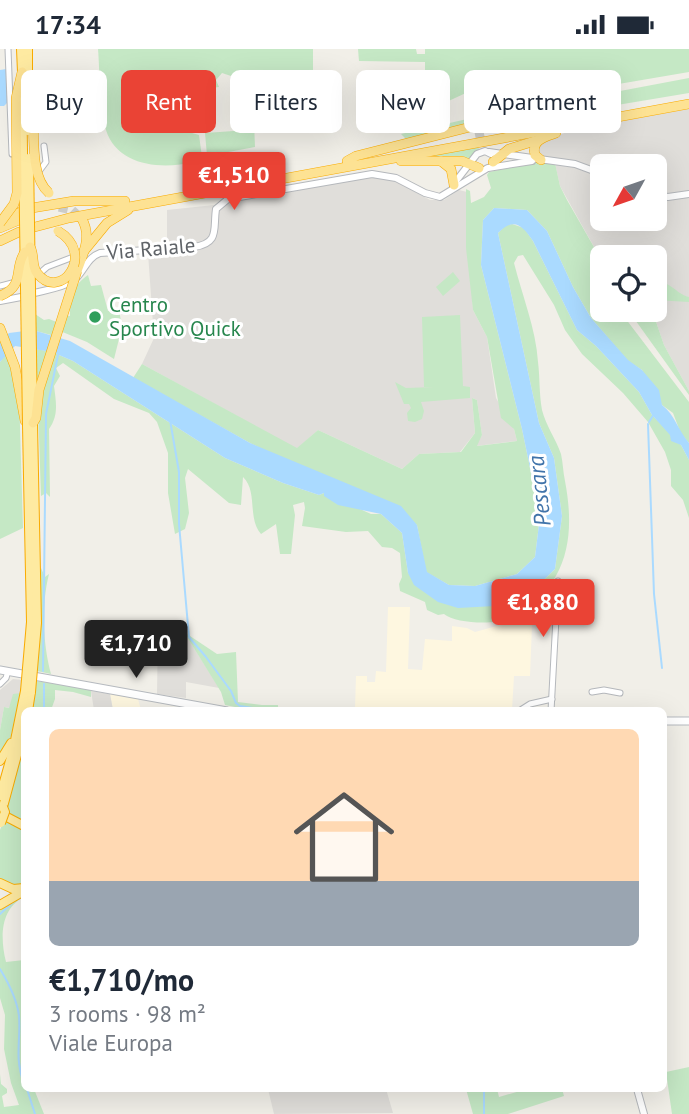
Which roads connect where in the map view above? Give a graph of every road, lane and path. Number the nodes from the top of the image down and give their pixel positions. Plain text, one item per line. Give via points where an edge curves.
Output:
1 (8, 49) edge
2 (22, 49) edge
3 (28, 49) edge
4 (24, 70) edge
5 (26, 70) edge
6 (21, 85) edge
7 (689, 98) edge
8 (689, 104) edge
9 (621, 110) edge
10 (621, 117) edge
11 (464, 132) edge
12 (26, 133) edge
13 (34, 133) edge
14 (498, 133) edge
15 (534, 133) edge
16 (552, 133) edge
17 (538, 139) junction
18 (44, 146) dead end
19 (484, 150) junction
20 (503, 154) junction
21 (389, 159) junction
22 (541, 160) junction
23 (347, 161) junction
24 (440, 161) junction
25 (482, 165) junction
26 (590, 170) edge
27 (452, 187) junction
28 (14, 192) junction
29 (689, 194) edge
30 (667, 197) edge
31 (75, 201) junction
32 (125, 201) junction
33 (135, 205) junction
34 (59, 207) dead end
35 (3, 217) edge
36 (33, 218) junction
37 (82, 219) dead end
38 (20, 223) junction
39 (0, 228) edge
40 (0, 235) edge
41 (0, 241) edge
42 (28, 249) junction
43 (80, 254) junction
44 (43, 269) junction
45 (0, 286) edge
46 (51, 288) junction
47 (34, 293) dead end
48 (21, 297) dead end
49 (0, 298) edge
50 (0, 328) edge
51 (30, 424) junction
52 (558, 581) dead end
53 (4, 670) edge
54 (0, 684) edge
55 (28, 692) junction
56 (592, 692) dead end
57 (620, 693) dead end
58 (552, 699) junction
59 (25, 707) edge
60 (28, 707) edge
61 (205, 707) edge
62 (525, 707) edge
63 (551, 707) edge
64 (689, 721) edge
65 (667, 722) edge
66 (21, 729) edge
67 (0, 761) edge
68 (2, 812) edge
69 (21, 824) edge
70 (0, 883) edge
71 (21, 889) edge
72 (21, 891) edge
73 (0, 905) edge
74 (638, 1092) edge
75 (644, 1114) edge

1 - 28 street
2 - 4 highway
3 - 5 highway
6 - 35 highway, bridge via 16,98 17,193
7 - 9 highway
8 - 10 highway
11 - 23 highway
12 - 42 highway, bridge
13 - 31 highway, bridge via 35,171 41,185 49,193
14 - 23 highway
15 - 21 highway
16 - 17 highway
17 - 20 highway
17 - 22 highway via 534,152
18 - 28 street via 44,166
19 - 20 street
19 - 25 street
19 - 25 street via 477,154
20 - 22 street
20 - 25 highway
21 - 24 highway
21 - 33 highway
22 - 25 street
22 - 26 street
23 - 32 highway
24 - 25 highway
24 - 27 highway via 451,169
25 - 27 street
25 - 27 street
27 - 46 street, Via Raiale via 436,197 404,181 372,174 228,199 216,209 215,234 206,244 97,253 75,279
28 - 35 street
29 - 30 street
31 - 32 highway
31 - 36 highway
32 - 36 highway
33 - 36 highway via 69,218
33 - 43 highway via 107,223
34 - 36 highway
35 - 38 highway
36 - 42 highway, bridge via 70,243 76,259 74,270 55,282 39,275 34,252
37 - 43 highway via 87,232
38 - 39 highway
38 - 40 highway
38 - 41 highway
42 - 49 highway, bridge via 21,258 16,284
42 - 51 highway, bridge
43 - 44 street
43 - 51 highway, bridge via 39,390 36,418
44 - 45 street via 36,276
44 - 46 street
46 - 47 street, Via Raiale
48 - 49 street
50 - 51 highway, bridge via 20,387 23,418
51 - 55 highway, bridge via 37,623
52 - 58 street
53 - 54 street via 6,678
53 - 61 main road
55 - 59 highway
55 - 60 highway
56 - 57 street
58 - 62 street
58 - 63 street
64 - 65 main road
66 - 67 highway
66 - 68 highway
68 - 69 highway
70 - 71 highway
72 - 73 highway
74 - 75 street

